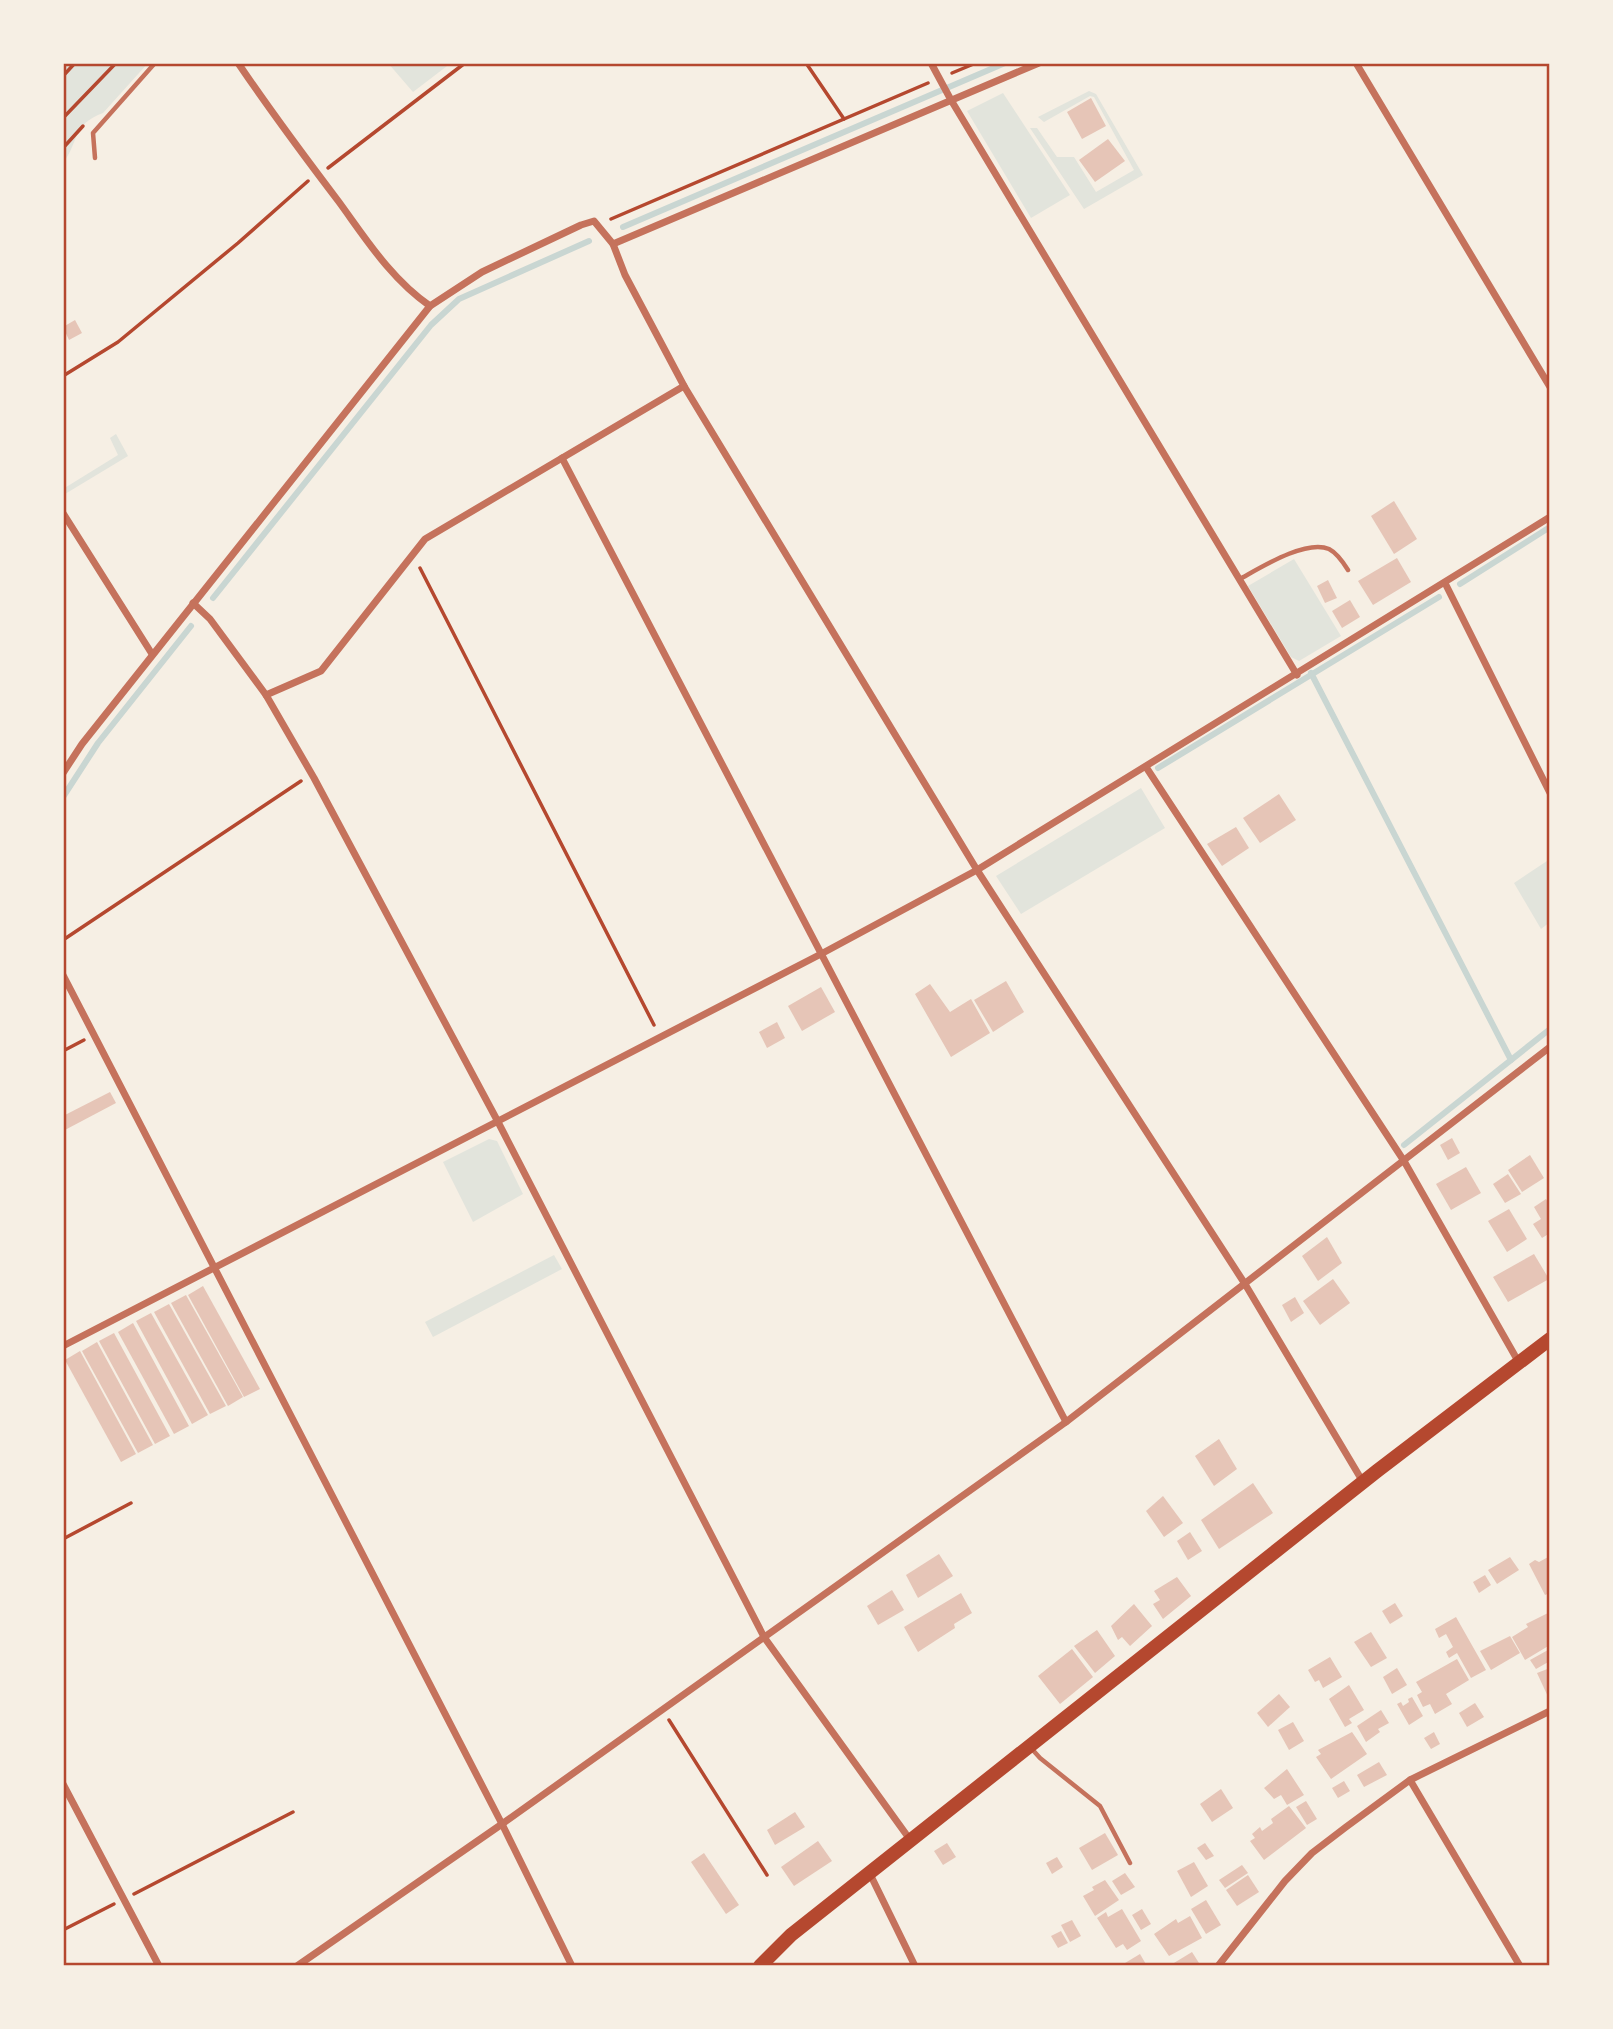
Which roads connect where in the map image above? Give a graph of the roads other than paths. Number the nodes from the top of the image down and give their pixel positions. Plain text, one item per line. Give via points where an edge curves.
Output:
1 (155, 63) edge
2 (237, 63) edge
3 (931, 63) edge
4 (1039, 63) edge
5 (1356, 63) edge
6 (949, 97) junction
7 (95, 158) dead end
8 (613, 244) junction
9 (430, 306) junction
10 (684, 386) junction
11 (1550, 387) edge
12 (562, 458) junction
13 (63, 513) edge
14 (1550, 517) edge
15 (1348, 569) dead end
16 (1240, 580) junction
17 (1445, 583) junction
18 (193, 603) junction
19 (152, 654) junction
20 (1297, 675) junction
21 (266, 695) junction
22 (1146, 767) junction
23 (63, 773) edge
24 (1550, 793) edge
25 (977, 870) junction
26 (821, 954) junction
27 (63, 975) edge
28 (1550, 1046) edge
29 (497, 1120) junction
30 (1404, 1161) junction
31 (214, 1266) junction
32 (1245, 1284) junction
33 (1550, 1339) edge
34 (63, 1346) edge
35 (1518, 1361) junction
36 (1066, 1422) junction
37 (1363, 1482) junction
38 (764, 1636) junction
39 (1550, 1711) edge
40 (1030, 1747) junction
41 (1410, 1780) junction
42 (63, 1784) edge
43 (502, 1825) junction
44 (911, 1841) junction
45 (1130, 1863) dead end
46 (870, 1874) junction
47 (159, 1966) edge
48 (297, 1966) edge
49 (572, 1966) edge
50 (760, 1966) edge
51 (915, 1966) edge
52 (1218, 1966) edge
53 (1520, 1966) edge

1 - 7 lane via 93,133
2 - 9 street via 389,270
3 - 6 street
4 - 6 street
5 - 11 street
6 - 8 street
6 - 16 street
8 - 9 street via 594,221 581,225 482,272
8 - 10 street
9 - 18 street
10 - 12 street
10 - 25 street
12 - 21 street via 425,539 321,671
12 - 26 street
13 - 19 street
14 - 17 street
15 - 16 lane via 1331,550 1320,546 1286,555
16 - 20 street
17 - 20 street
17 - 24 street
18 - 19 street
18 - 21 street
19 - 23 street
20 - 22 street
21 - 29 street
22 - 25 street
22 - 30 street
25 - 26 street
25 - 32 street
26 - 29 street
26 - 36 street
27 - 31 street
28 - 30 street
29 - 31 street
29 - 38 street
30 - 32 street
30 - 35 street
31 - 34 street
31 - 43 street
32 - 36 street
32 - 37 street
33 - 35 main road
35 - 37 main road
36 - 38 street
37 - 40 main road
38 - 43 street
38 - 44 street
39 - 41 street
40 - 44 main road
40 - 45 lane via 1100,1806
41 - 52 street via 1312,1853
41 - 53 street
42 - 47 street
43 - 48 street
43 - 49 street
44 - 46 main road
46 - 50 main road via 791,1935
46 - 51 street

